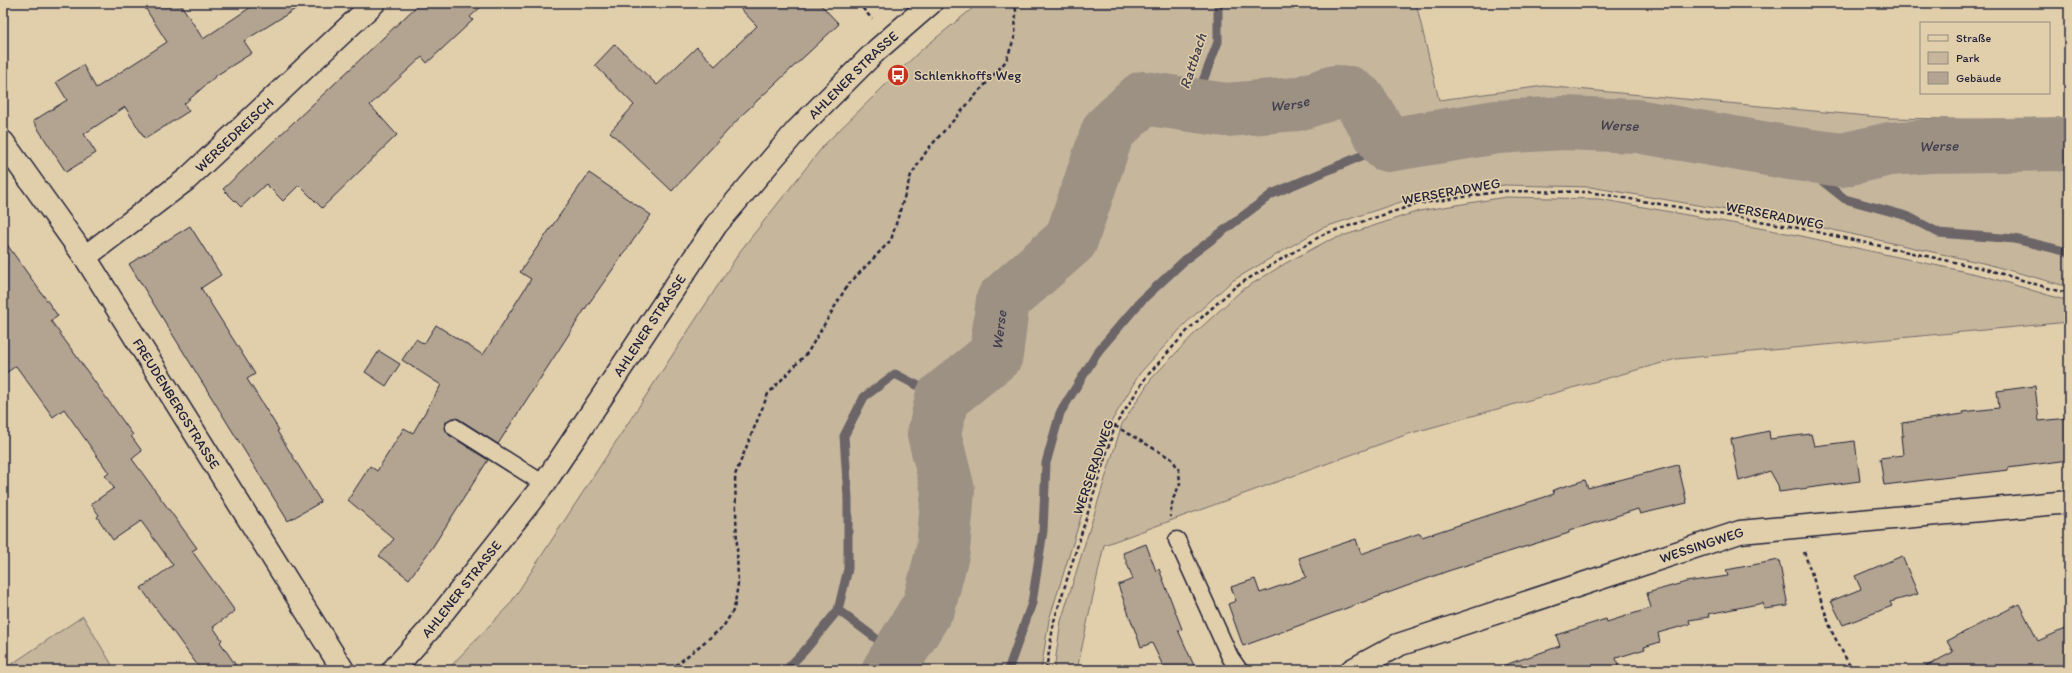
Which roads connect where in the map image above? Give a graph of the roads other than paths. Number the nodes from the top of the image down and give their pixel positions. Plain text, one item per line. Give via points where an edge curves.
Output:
1 (374, 3) edge
2 (931, 3) edge
3 (3, 142) edge
4 (85, 257) junction
5 (454, 427) dead end
6 (544, 484) junction
7 (2069, 502) edge
8 (1176, 540) road end
9 (343, 670) edge
10 (393, 670) edge
11 (1239, 670) edge
12 (1352, 670) edge

1 - 4 street, WERSEDREISCH via 187,179
2 - 6 street, AHLENER STRASSE via 877,50 798,129 716,225
3 - 4 street, FREUDENBERGSTRASSE
4 - 9 street, FREUDENBERGSTRASSE
5 - 6 lane
6 - 10 street, AHLENER STRASSE via 429,630
7 - 12 street, WESSINGWEG via 1740,532 1398,645
8 - 11 lane via 1230,657

